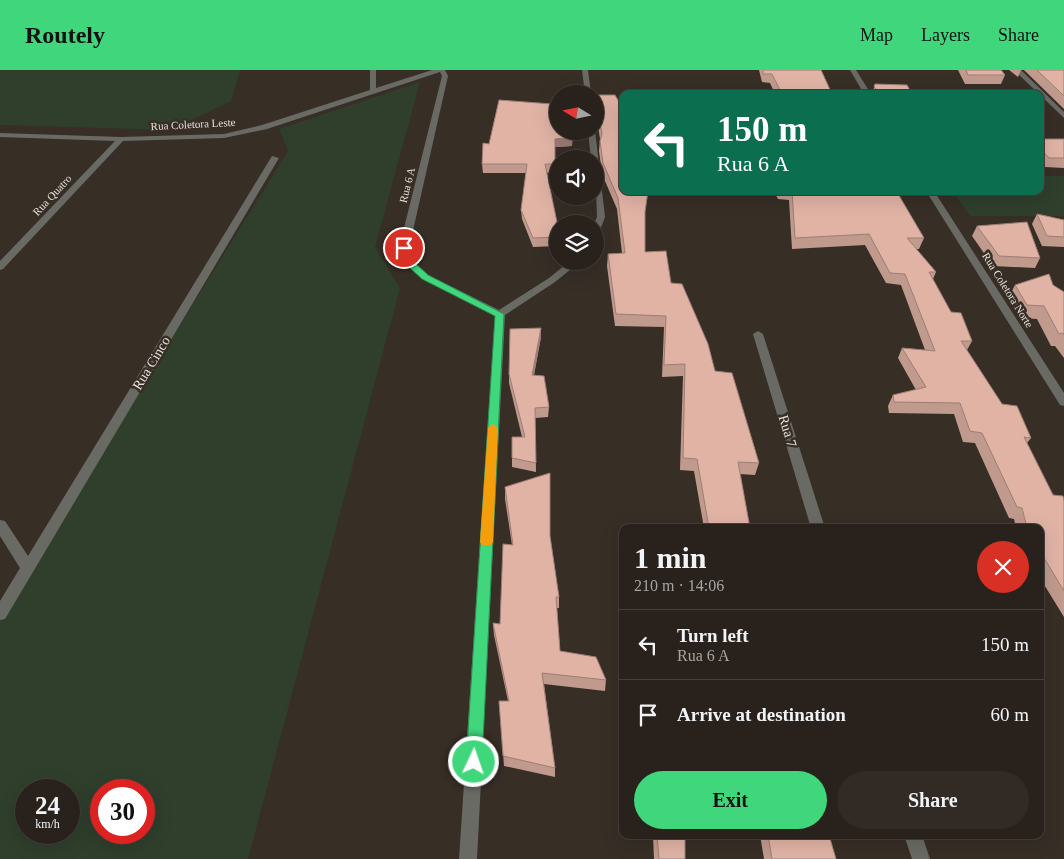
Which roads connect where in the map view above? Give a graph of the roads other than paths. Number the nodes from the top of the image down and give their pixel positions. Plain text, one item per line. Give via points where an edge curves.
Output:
1 (373, 70) edge
2 (438, 70) edge
3 (442, 70) edge
4 (585, 70) edge
5 (853, 70) edge
6 (1017, 70) edge
7 (587, 85) edge
8 (866, 90) edge
9 (1037, 90) edge
10 (373, 91) junction
11 (1044, 96) edge
12 (1064, 116) edge
13 (0, 135) edge
14 (121, 139) junction
15 (275, 158) dead end
16 (933, 195) edge
17 (0, 267) edge
18 (565, 270) edge
19 (500, 314) junction
20 (758, 334) dead end
21 (1064, 402) edge
22 (817, 524) edge
23 (0, 525) edge
24 (28, 568) junction
25 (0, 614) edge
26 (914, 839) edge
27 (468, 859) edge
28 (921, 859) edge

1 - 10 street
2 - 10 street, Rua Coletora Leste
3 - 19 street, Rua 6 A via 445,76 404,248 412,265 425,277
4 - 7 street
5 - 8 street
6 - 9 street
10 - 14 street, Rua Coletora Leste via 246,132 224,136
11 - 12 street
13 - 14 street, Rua Coletora Leste
14 - 17 street, Rua Quatro
15 - 24 street, Rua Cinco
16 - 21 street, Rua Coletora Norte
18 - 19 street
19 - 27 street
20 - 22 street, Rua 7
23 - 24 street
24 - 25 street, Rua Cinco
26 - 28 street

